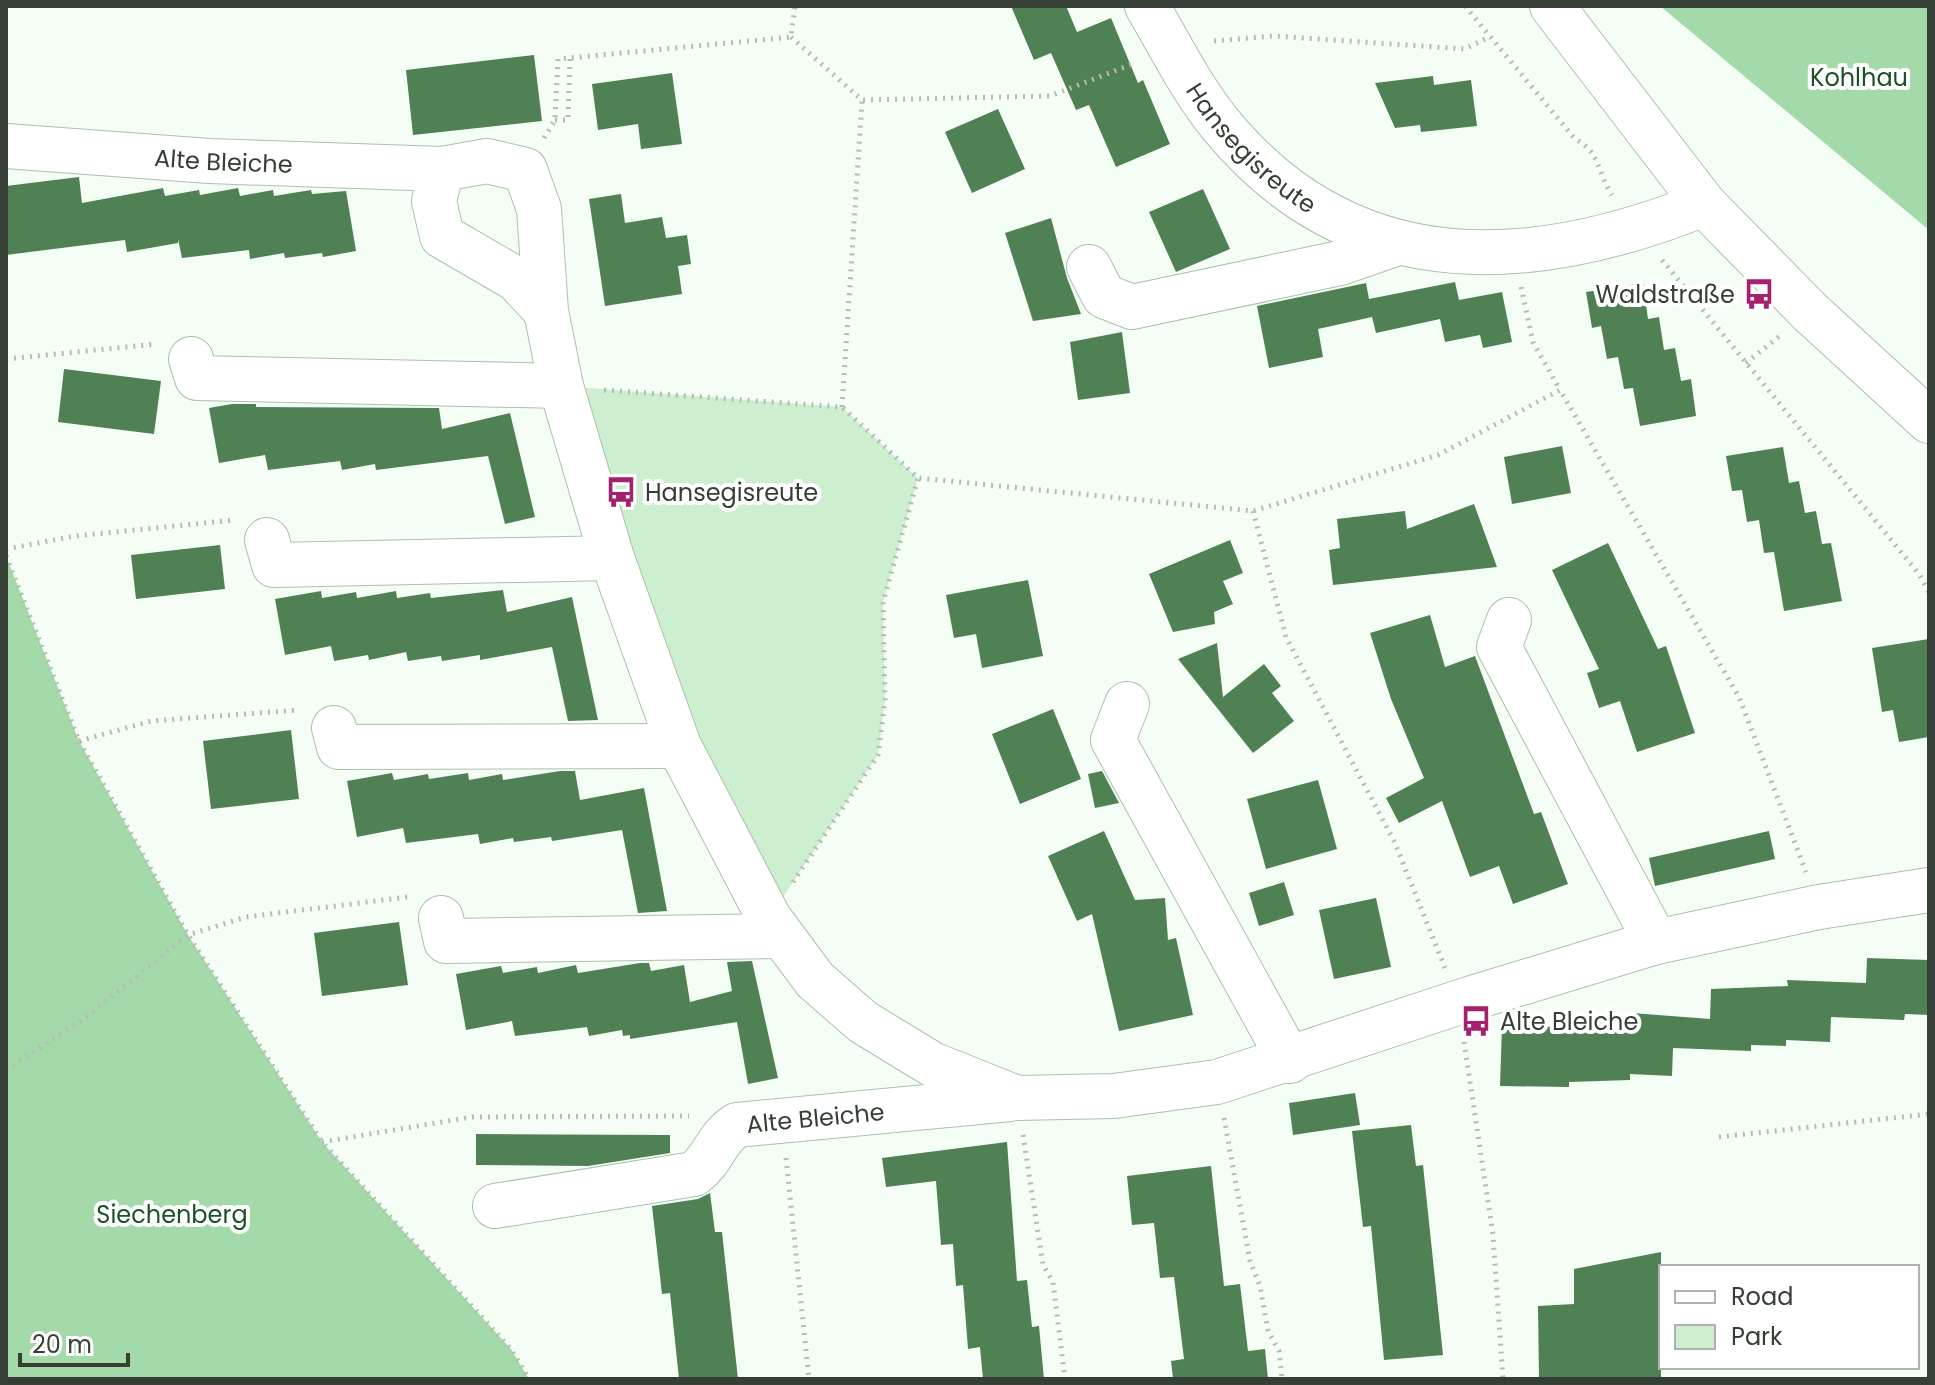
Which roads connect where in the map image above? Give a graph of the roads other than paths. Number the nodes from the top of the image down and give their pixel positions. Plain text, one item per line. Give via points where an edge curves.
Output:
1 (1147, 6) edge
2 (1552, 6) edge
3 (6, 146) edge
4 (442, 169) junction
5 (1704, 204) junction
6 (1398, 243) junction
7 (1089, 267) dead end
8 (546, 311) junction
9 (191, 359) road end
10 (561, 386) junction
11 (1929, 421) edge
12 (267, 540) road end
13 (612, 558) junction
14 (1509, 620) dead end
15 (1127, 704) dead end
16 (334, 728) road end
17 (679, 746) junction
18 (1929, 890) edge
19 (441, 918) road end
20 (775, 927) junction
21 (1656, 942) junction
22 (1290, 1061) junction
23 (1017, 1098) junction
24 (495, 1206) dead end

1 - 6 street, Hansegisreute via 1220,125 1277,182 1339,222
2 - 5 street
3 - 4 street, Alte Bleiche
4 - 8 street via 434,201 442,236 516,279
4 - 8 street, Alte Bleiche via 487,161 525,170 539,209
5 - 6 street, Hansegisreute via 1638,230 1581,243 1450,253
5 - 11 street via 1810,312
6 - 7 street, Hansegisreute via 1340,263 1132,307 1104,296
8 - 10 street, Alte Bleiche
9 - 10 street via 197,378
10 - 13 street, Alte Bleiche
12 - 13 street via 274,565
13 - 17 street, Alte Bleiche
14 - 21 street via 1499,647
15 - 22 street via 1113,740
16 - 17 street via 339,747
17 - 20 street, Alte Bleiche
18 - 21 street, Alte Bleiche
19 - 20 street via 446,941
20 - 23 street, Alte Bleiche via 815,980 863,1022 932,1064
21 - 22 street, Alte Bleiche via 1458,1002
22 - 23 street, Alte Bleiche via 1217,1082 1114,1096
23 - 24 street, Alte Bleiche via 737,1125 721,1136 709,1163 694,1174

